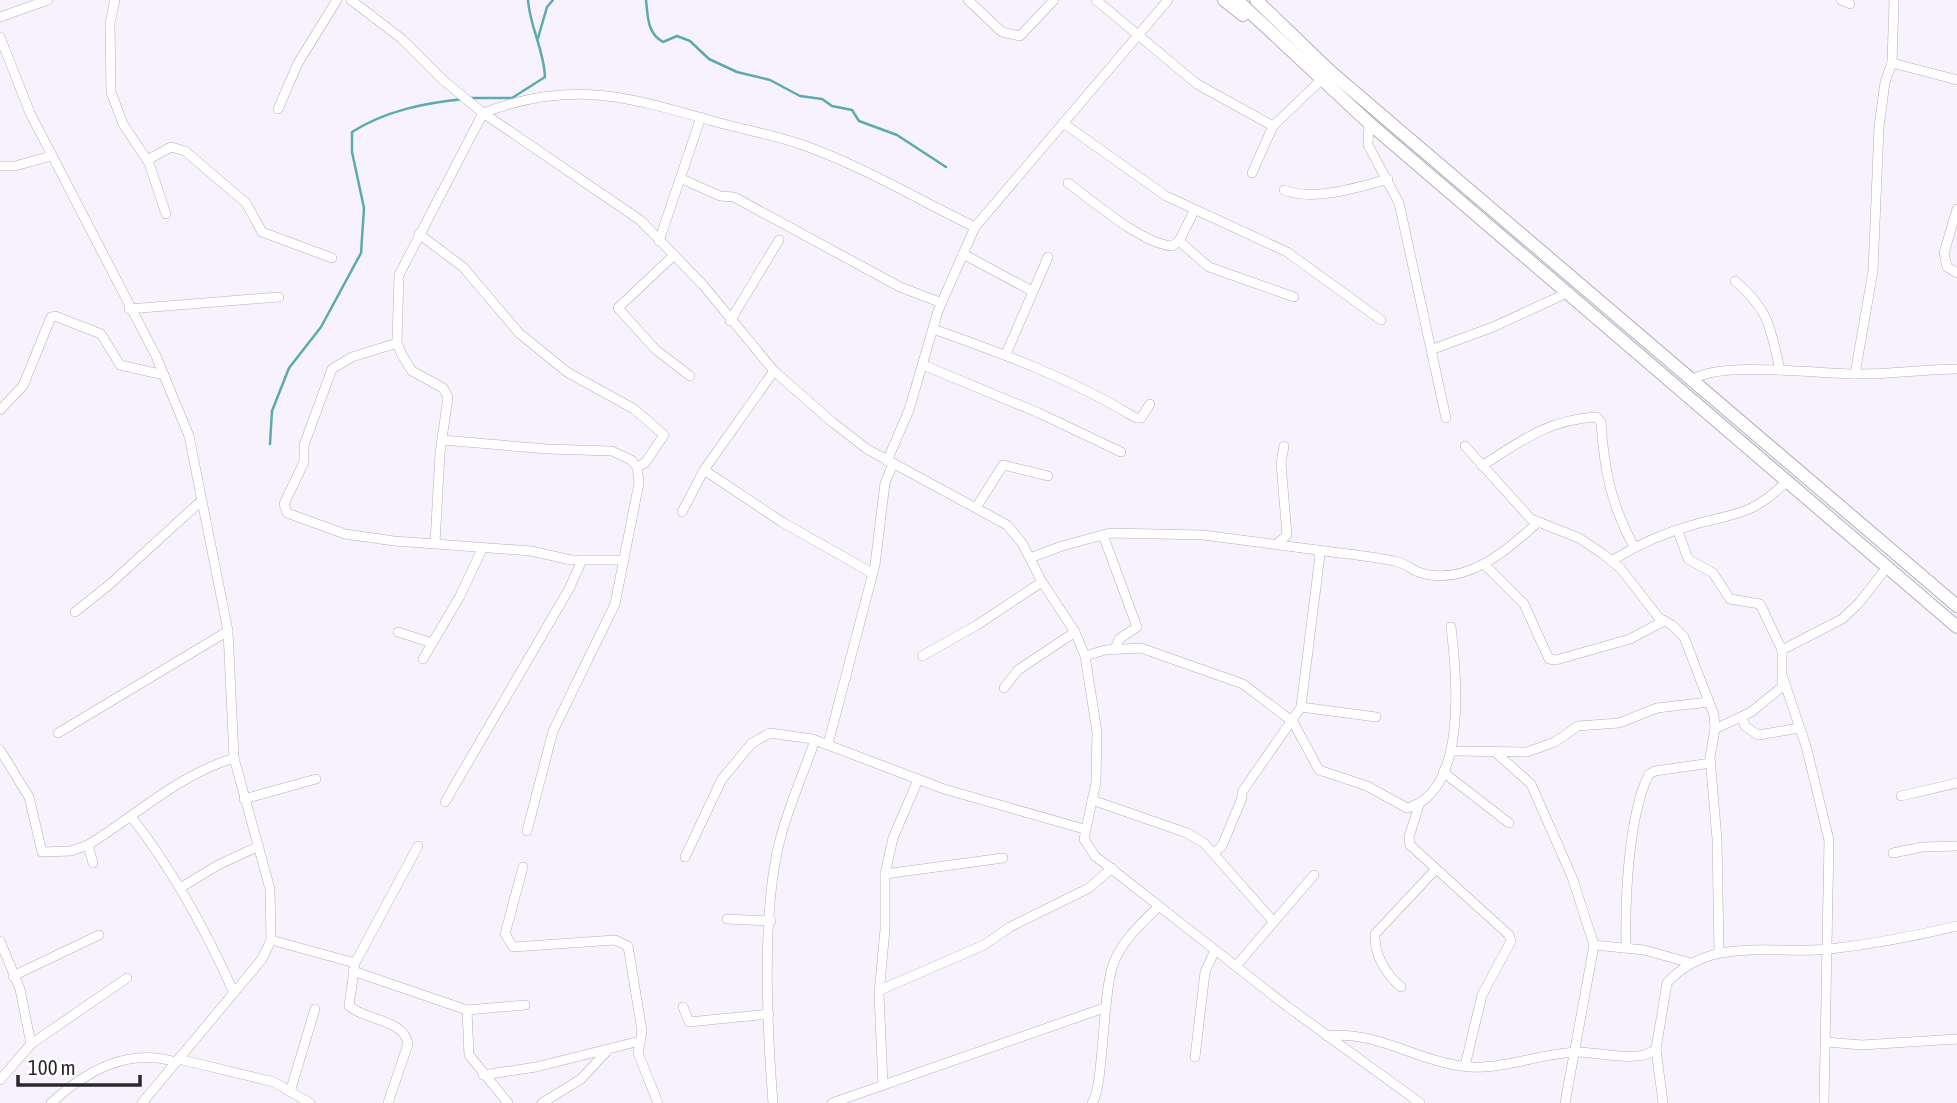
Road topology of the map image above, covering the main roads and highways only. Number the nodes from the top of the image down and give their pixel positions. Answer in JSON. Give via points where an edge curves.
{"nodes":[{"id":1,"x":1224,"y":0,"type":"edge"},
{"id":2,"x":1237,"y":0,"type":"edge"},
{"id":3,"x":1256,"y":0,"type":"edge"},
{"id":4,"x":1264,"y":0,"type":"edge"},
{"id":5,"x":1283,"y":28,"type":"junction"},
{"id":6,"x":1284,"y":47,"type":"junction"},
{"id":7,"x":1957,"y":606,"type":"edge"},
{"id":8,"x":1957,"y":627,"type":"edge"}],
"edges":[{"from":1,"to":6,"type":"highway"},
{"from":2,"to":6,"type":"highway"},
{"from":3,"to":5,"type":"highway"},
{"from":4,"to":5,"type":"highway"},
{"from":5,"to":7,"type":"highway"},
{"from":6,"to":8,"type":"highway"}]}
